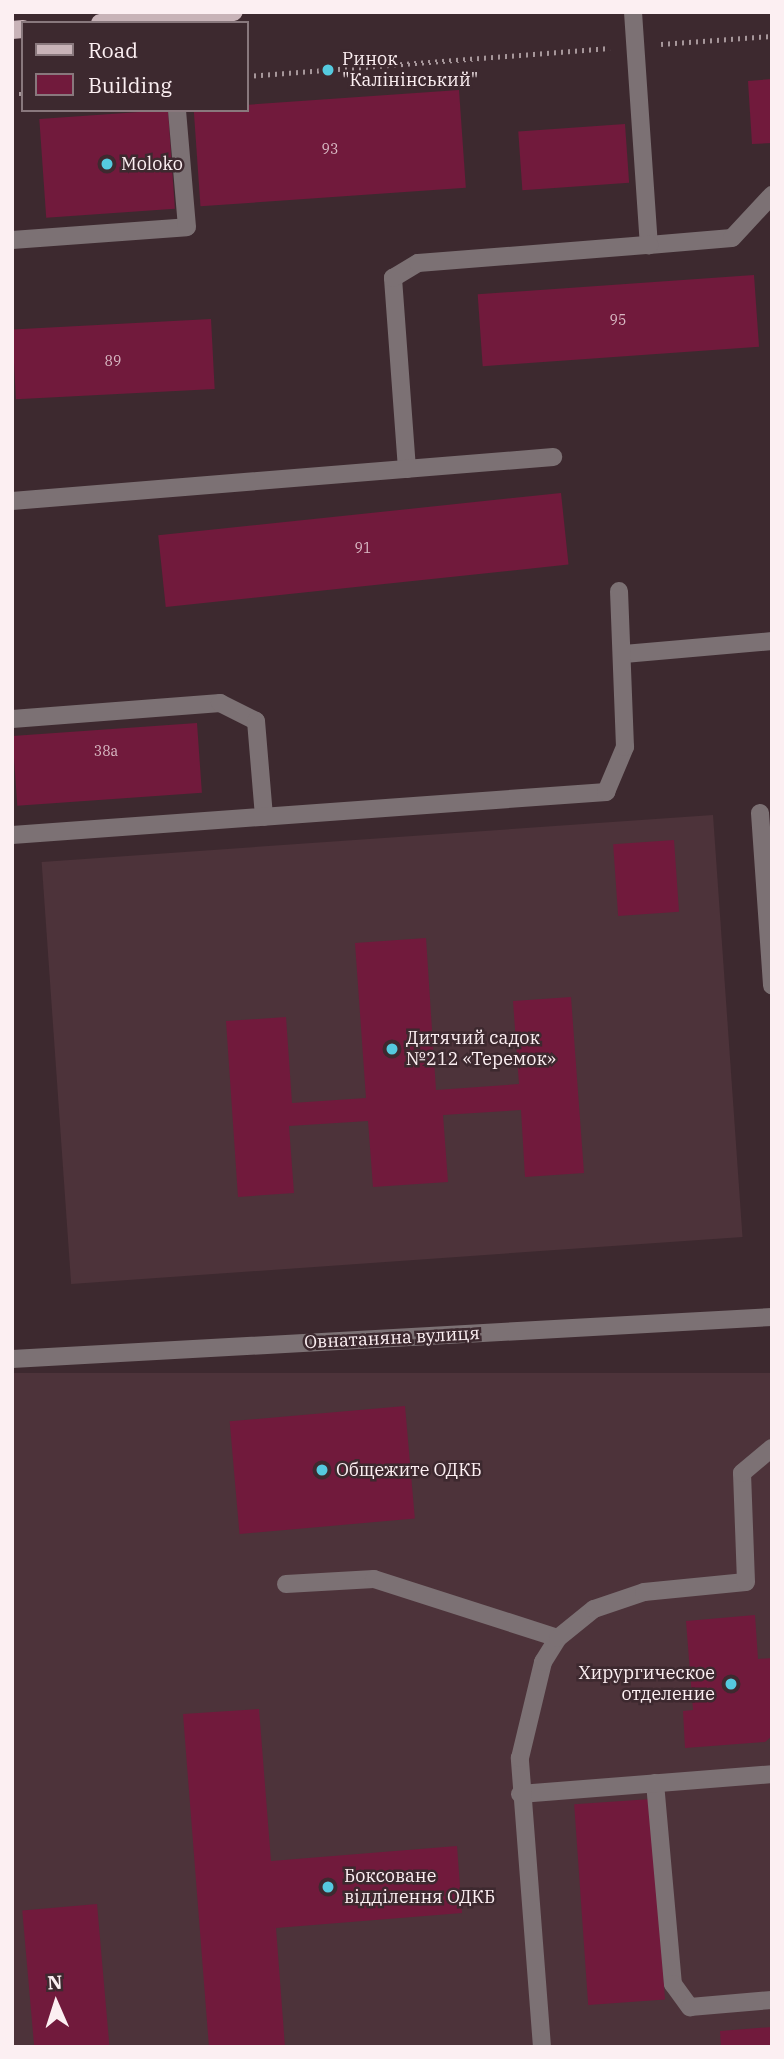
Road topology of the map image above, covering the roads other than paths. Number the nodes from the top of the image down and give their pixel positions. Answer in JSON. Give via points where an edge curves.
{"nodes":[{"id":1,"x":234,"y":12,"type":"edge"},
{"id":2,"x":633,"y":12,"type":"edge"},
{"id":3,"x":170,"y":20,"type":"edge"},
{"id":4,"x":147,"y":21,"type":"edge"},
{"id":5,"x":177,"y":112,"type":"edge"},
{"id":6,"x":772,"y":195,"type":"edge"},
{"id":7,"x":12,"y":240,"type":"edge"},
{"id":8,"x":649,"y":245,"type":"junction"},
{"id":9,"x":553,"y":457,"type":"dead end"},
{"id":10,"x":407,"y":469,"type":"junction"},
{"id":11,"x":12,"y":501,"type":"edge"},
{"id":12,"x":619,"y":591,"type":"dead end"},
{"id":13,"x":772,"y":641,"type":"edge"},
{"id":14,"x":624,"y":654,"type":"junction"},
{"id":15,"x":12,"y":719,"type":"edge"},
{"id":16,"x":760,"y":813,"type":"dead end"},
{"id":17,"x":264,"y":817,"type":"junction"},
{"id":18,"x":12,"y":835,"type":"edge"},
{"id":19,"x":772,"y":986,"type":"edge"},
{"id":20,"x":772,"y":1317,"type":"edge"},
{"id":21,"x":12,"y":1359,"type":"edge"},
{"id":22,"x":772,"y":1448,"type":"edge"},
{"id":23,"x":286,"y":1584,"type":"dead end"},
{"id":24,"x":558,"y":1638,"type":"junction"},
{"id":25,"x":772,"y":1774,"type":"edge"},
{"id":26,"x":655,"y":1783,"type":"junction"},
{"id":27,"x":520,"y":1794,"type":"junction"},
{"id":28,"x":772,"y":2000,"type":"edge"},
{"id":29,"x":542,"y":2047,"type":"edge"}],
"edges":[{"from":1,"to":3,"type":"main road"},
{"from":2,"to":8,"type":"street"},
{"from":3,"to":4,"type":"main road"},
{"from":5,"to":7,"type":"street","via":[[187,227]]},
{"from":6,"to":8,"type":"street","via":[[732,238]]},
{"from":8,"to":10,"type":"street","via":[[418,263],[393,278]]},
{"from":9,"to":10,"type":"street"},
{"from":10,"to":11,"type":"street"},
{"from":12,"to":14,"type":"street"},
{"from":13,"to":14,"type":"street"},
{"from":14,"to":17,"type":"street","via":[[625,747],[606,792]]},
{"from":15,"to":17,"type":"street","via":[[220,703],[256,721]]},
{"from":16,"to":19,"type":"street"},
{"from":17,"to":18,"type":"street"},
{"from":20,"to":21,"type":"street","name":"Овнатаняна вулиця"},
{"from":22,"to":24,"type":"street","via":[[742,1473],[747,1582],[644,1592],[594,1609]]},
{"from":23,"to":24,"type":"street","via":[[374,1579]]},
{"from":24,"to":27,"type":"street","via":[[528,1709]]},
{"from":25,"to":26,"type":"street"},
{"from":26,"to":27,"type":"street"},
{"from":26,"to":28,"type":"street","via":[[673,1984],[690,2007]]},
{"from":27,"to":29,"type":"street"}]}
